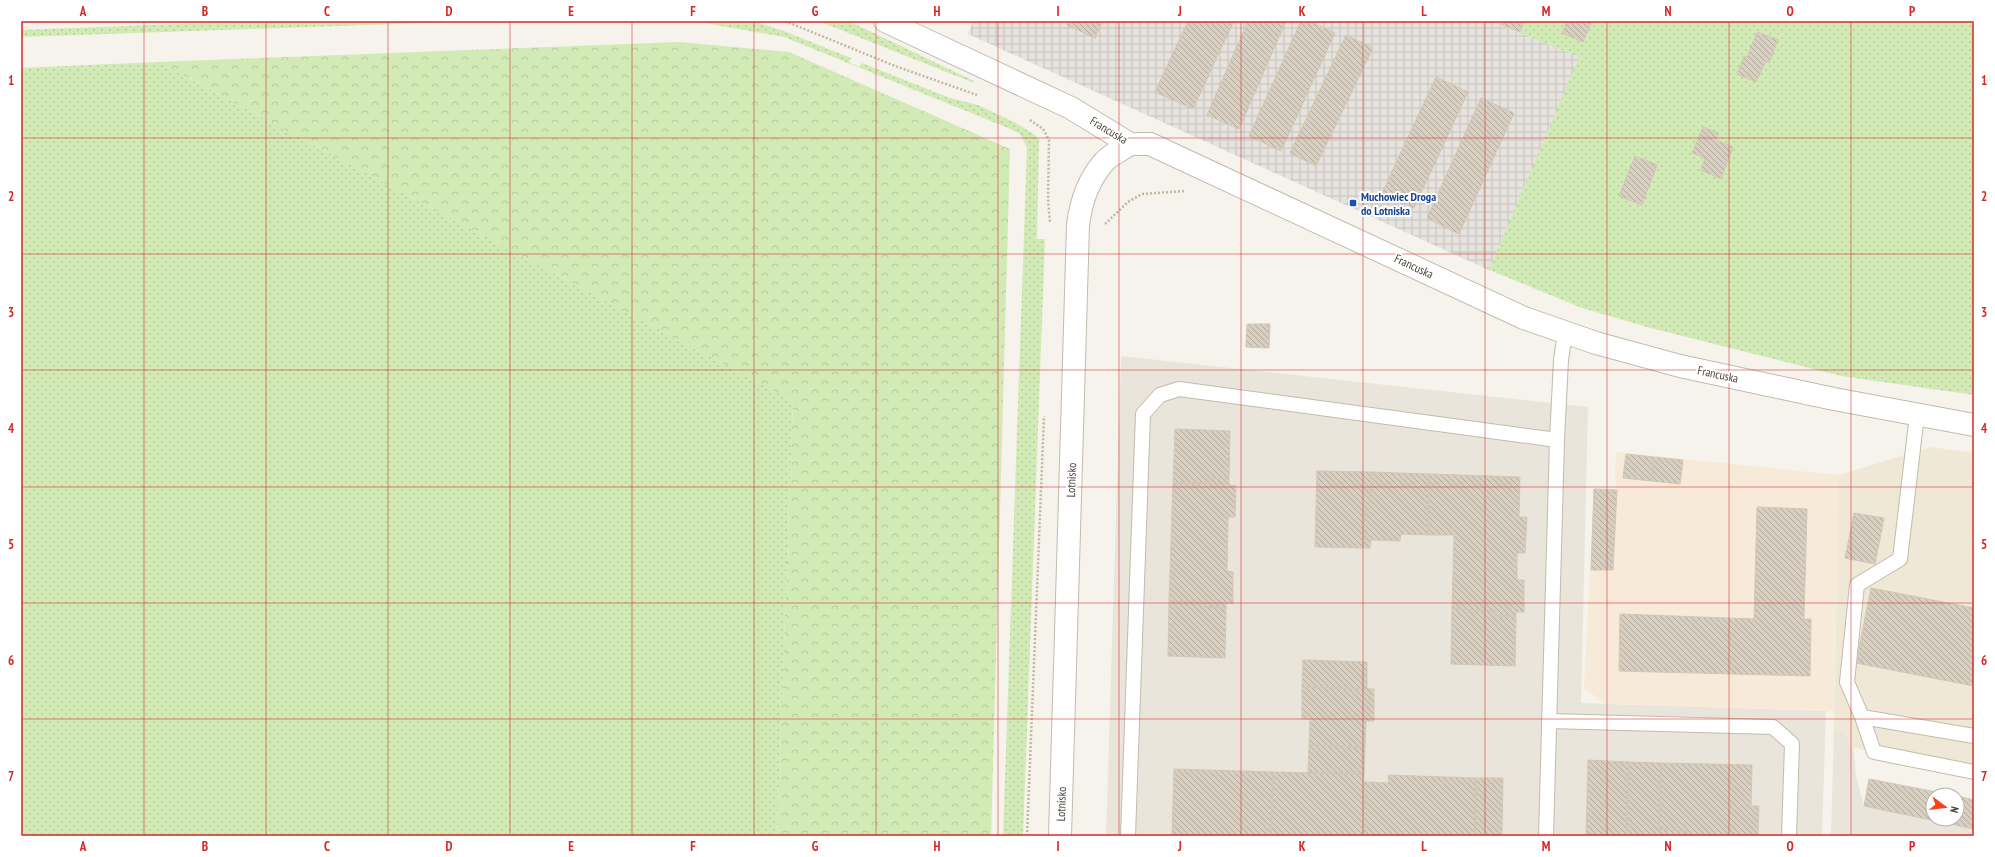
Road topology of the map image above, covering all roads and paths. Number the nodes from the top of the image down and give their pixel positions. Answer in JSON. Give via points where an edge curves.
{"nodes":[{"id":1,"x":786,"y":21,"type":"edge"},
{"id":2,"x":886,"y":21,"type":"edge"},
{"id":3,"x":979,"y":96,"type":"dead end"},
{"id":4,"x":1026,"y":118,"type":"dead end"},
{"id":5,"x":1130,"y":144,"type":"junction"},
{"id":6,"x":1050,"y":228,"type":"dead end"},
{"id":7,"x":1565,"y":332,"type":"junction"},
{"id":8,"x":1044,"y":414,"type":"dead end"},
{"id":9,"x":1917,"y":414,"type":"junction"},
{"id":10,"x":1974,"y":425,"type":"edge"},
{"id":11,"x":1557,"y":440,"type":"junction"},
{"id":12,"x":1862,"y":717,"type":"junction"},
{"id":13,"x":1549,"y":721,"type":"junction"},
{"id":14,"x":1974,"y":736,"type":"edge"},
{"id":15,"x":1974,"y":772,"type":"edge"},
{"id":16,"x":1028,"y":836,"type":"edge"},
{"id":17,"x":1060,"y":836,"type":"edge"},
{"id":18,"x":1128,"y":836,"type":"edge"},
{"id":19,"x":1546,"y":836,"type":"edge"},
{"id":20,"x":1789,"y":836,"type":"edge"}],
"edges":[{"from":1,"to":3,"type":"path","via":[[895,66]]},
{"from":2,"to":5,"type":"street","name":"Francuska","via":[[1071,108]]},
{"from":4,"to":6,"type":"path","via":[[1043,129],[1048,140]]},
{"from":5,"to":7,"type":"street","name":"Francuska","via":[[1150,144],[1524,318]]},
{"from":5,"to":17,"type":"street","name":"Lotnisko","via":[[1104,162],[1090,182],[1080,206],[1078,225]]},
{"from":7,"to":9,"type":"street","name":"Francuska","via":[[1680,366]]},
{"from":7,"to":11,"type":"lane"},
{"from":8,"to":16,"type":"path"},
{"from":9,"to":10,"type":"street","name":"Francuska"},
{"from":9,"to":12,"type":"lane","via":[[1900,559],[1857,585],[1847,682]]},
{"from":11,"to":13,"type":"lane"},
{"from":11,"to":18,"type":"lane","via":[[1180,389],[1160,395],[1143,414]]},
{"from":12,"to":14,"type":"lane"},
{"from":12,"to":15,"type":"lane","via":[[1874,752]]},
{"from":13,"to":19,"type":"lane"},
{"from":13,"to":20,"type":"lane","via":[[1773,727],[1792,744]]}]}
